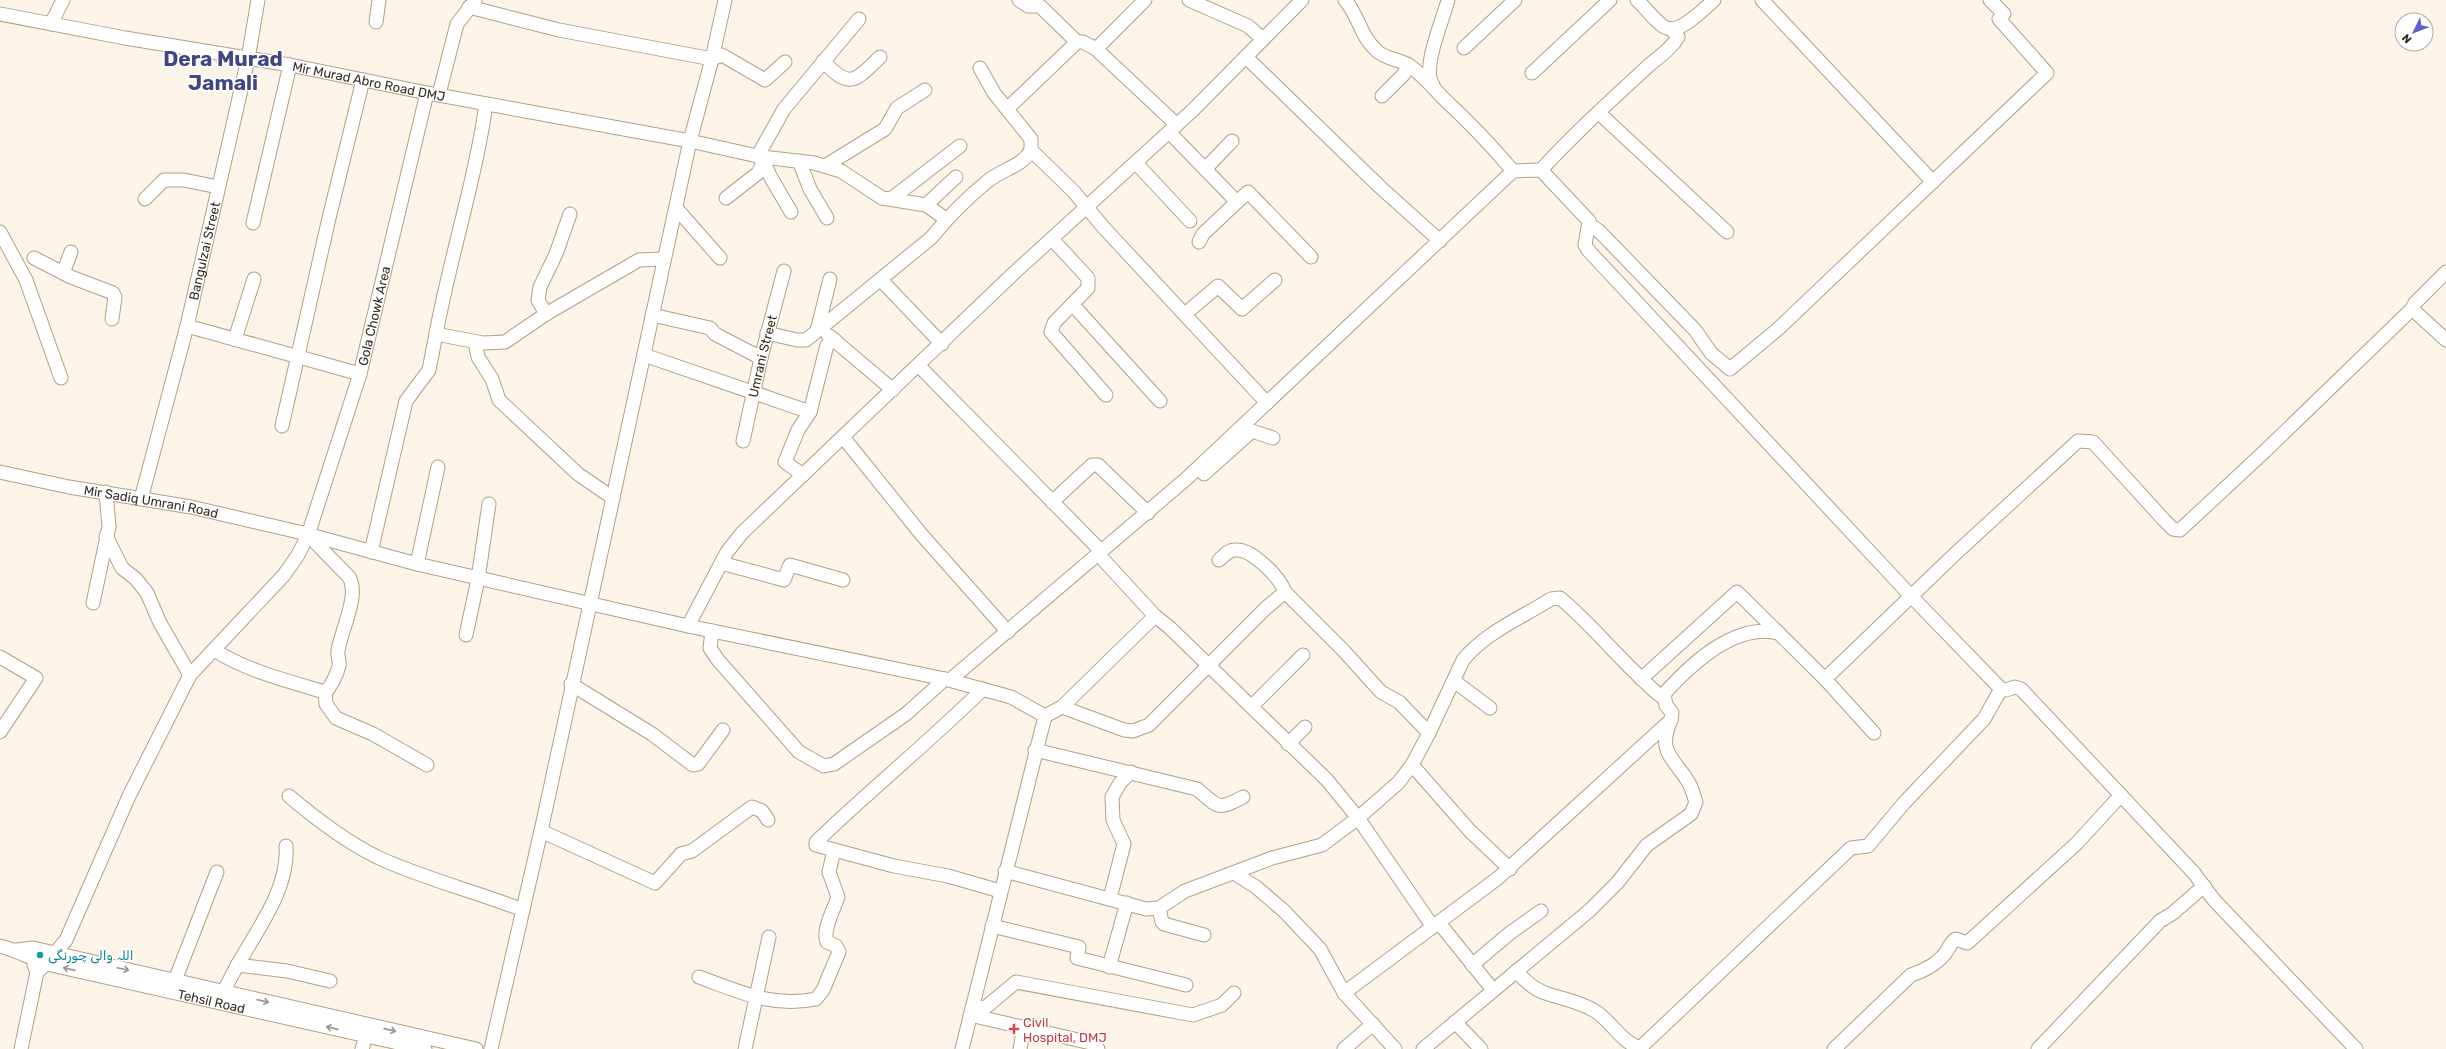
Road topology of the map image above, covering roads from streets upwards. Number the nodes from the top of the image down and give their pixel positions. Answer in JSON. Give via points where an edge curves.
{"nodes":[{"id":1,"x":64,"y":0,"type":"edge"},
{"id":2,"x":259,"y":0,"type":"edge"},
{"id":3,"x":380,"y":0,"type":"edge"},
{"id":4,"x":725,"y":0,"type":"edge"},
{"id":5,"x":1019,"y":0,"type":"edge"},
{"id":6,"x":1145,"y":0,"type":"edge"},
{"id":7,"x":1302,"y":0,"type":"edge"},
{"id":8,"x":1344,"y":0,"type":"edge"},
{"id":9,"x":1448,"y":0,"type":"edge"},
{"id":10,"x":1515,"y":0,"type":"edge"},
{"id":11,"x":1610,"y":0,"type":"edge"},
{"id":12,"x":1637,"y":0,"type":"edge"},
{"id":13,"x":1714,"y":0,"type":"edge"},
{"id":14,"x":1762,"y":0,"type":"edge"},
{"id":15,"x":1990,"y":0,"type":"edge"},
{"id":16,"x":1195,"y":1,"type":"edge"},
{"id":17,"x":473,"y":4,"type":"edge"},
{"id":18,"x":0,"y":14,"type":"edge"},
{"id":19,"x":859,"y":19,"type":"dead end"},
{"id":20,"x":376,"y":22,"type":"dead end"},
{"id":21,"x":51,"y":24,"type":"junction"},
{"id":22,"x":1671,"y":29,"type":"junction"},
{"id":23,"x":1263,"y":39,"type":"junction"},
{"id":24,"x":1077,"y":42,"type":"junction"},
{"id":25,"x":1464,"y":48,"type":"dead end"},
{"id":26,"x":1096,"y":49,"type":"junction"},
{"id":27,"x":880,"y":57,"type":"dead end"},
{"id":28,"x":1246,"y":57,"type":"junction"},
{"id":29,"x":248,"y":59,"type":"junction"},
{"id":30,"x":712,"y":59,"type":"junction"},
{"id":31,"x":823,"y":61,"type":"junction"},
{"id":32,"x":785,"y":62,"type":"dead end"},
{"id":33,"x":290,"y":65,"type":"junction"},
{"id":34,"x":1408,"y":65,"type":"junction"},
{"id":35,"x":980,"y":68,"type":"dead end"},
{"id":36,"x":1532,"y":73,"type":"dead end"},
{"id":37,"x":363,"y":80,"type":"junction"},
{"id":38,"x":925,"y":90,"type":"dead end"},
{"id":39,"x":433,"y":94,"type":"junction"},
{"id":40,"x":1382,"y":96,"type":"dead end"},
{"id":41,"x":486,"y":104,"type":"junction"},
{"id":42,"x":1007,"y":109,"type":"junction"},
{"id":43,"x":1599,"y":113,"type":"junction"},
{"id":44,"x":1173,"y":128,"type":"junction"},
{"id":45,"x":690,"y":141,"type":"junction"},
{"id":46,"x":1232,"y":141,"type":"dead end"},
{"id":47,"x":960,"y":146,"type":"dead end"},
{"id":48,"x":1031,"y":150,"type":"junction"},
{"id":49,"x":762,"y":157,"type":"junction"},
{"id":50,"x":799,"y":161,"type":"junction"},
{"id":51,"x":1136,"y":163,"type":"junction"},
{"id":52,"x":825,"y":166,"type":"junction"},
{"id":53,"x":1205,"y":169,"type":"junction"},
{"id":54,"x":1541,"y":170,"type":"junction"},
{"id":55,"x":1513,"y":171,"type":"junction"},
{"id":56,"x":956,"y":177,"type":"dead end"},
{"id":57,"x":1933,"y":182,"type":"junction"},
{"id":58,"x":218,"y":188,"type":"junction"},
{"id":59,"x":726,"y":198,"type":"dead end"},
{"id":60,"x":145,"y":199,"type":"dead end"},
{"id":61,"x":892,"y":199,"type":"junction"},
{"id":62,"x":1237,"y":202,"type":"junction"},
{"id":63,"x":926,"y":205,"type":"junction"},
{"id":64,"x":676,"y":208,"type":"junction"},
{"id":65,"x":1086,"y":208,"type":"junction"},
{"id":66,"x":791,"y":212,"type":"dead end"},
{"id":67,"x":570,"y":214,"type":"dead end"},
{"id":68,"x":828,"y":218,"type":"dead end"},
{"id":69,"x":946,"y":219,"type":"junction"},
{"id":70,"x":1190,"y":221,"type":"dead end"},
{"id":71,"x":253,"y":223,"type":"dead end"},
{"id":72,"x":0,"y":232,"type":"edge"},
{"id":73,"x":1588,"y":232,"type":"junction"},
{"id":74,"x":1727,"y":232,"type":"dead end"},
{"id":75,"x":1052,"y":239,"type":"junction"},
{"id":76,"x":1440,"y":240,"type":"junction"},
{"id":77,"x":1199,"y":242,"type":"dead end"},
{"id":78,"x":71,"y":252,"type":"dead end"},
{"id":79,"x":1311,"y":257,"type":"dead end"},
{"id":80,"x":34,"y":258,"type":"dead end"},
{"id":81,"x":720,"y":258,"type":"dead end"},
{"id":82,"x":664,"y":260,"type":"junction"},
{"id":83,"x":784,"y":272,"type":"dead end"},
{"id":84,"x":2446,"y":272,"type":"edge"},
{"id":85,"x":63,"y":273,"type":"junction"},
{"id":86,"x":254,"y":279,"type":"dead end"},
{"id":87,"x":830,"y":279,"type":"dead end"},
{"id":88,"x":881,"y":280,"type":"junction"},
{"id":89,"x":1275,"y":280,"type":"dead end"},
{"id":90,"x":1072,"y":304,"type":"junction"},
{"id":91,"x":2412,"y":309,"type":"junction"},
{"id":92,"x":546,"y":314,"type":"junction"},
{"id":93,"x":1185,"y":314,"type":"junction"},
{"id":94,"x":652,"y":315,"type":"junction"},
{"id":95,"x":112,"y":319,"type":"dead end"},
{"id":96,"x":187,"y":326,"type":"junction"},
{"id":97,"x":819,"y":330,"type":"junction"},
{"id":98,"x":767,"y":333,"type":"junction"},
{"id":99,"x":436,"y":334,"type":"junction"},
{"id":100,"x":235,"y":339,"type":"junction"},
{"id":101,"x":834,"y":340,"type":"junction"},
{"id":102,"x":2446,"y":340,"type":"edge"},
{"id":103,"x":475,"y":342,"type":"junction"},
{"id":104,"x":942,"y":344,"type":"junction"},
{"id":105,"x":644,"y":355,"type":"junction"},
{"id":106,"x":299,"y":356,"type":"junction"},
{"id":107,"x":761,"y":358,"type":"junction"},
{"id":108,"x":919,"y":366,"type":"junction"},
{"id":109,"x":360,"y":374,"type":"junction"},
{"id":110,"x":61,"y":378,"type":"dead end"},
{"id":111,"x":893,"y":390,"type":"junction"},
{"id":112,"x":753,"y":394,"type":"junction"},
{"id":113,"x":1106,"y":395,"type":"dead end"},
{"id":114,"x":1160,"y":401,"type":"dead end"},
{"id":115,"x":1267,"y":403,"type":"junction"},
{"id":116,"x":810,"y":412,"type":"junction"},
{"id":117,"x":282,"y":426,"type":"dead end"},
{"id":118,"x":843,"y":437,"type":"junction"},
{"id":119,"x":1273,"y":438,"type":"dead end"},
{"id":120,"x":743,"y":441,"type":"dead end"},
{"id":121,"x":438,"y":467,"type":"dead end"},
{"id":122,"x":1194,"y":471,"type":"junction"},
{"id":123,"x":0,"y":472,"type":"edge"},
{"id":124,"x":803,"y":475,"type":"junction"},
{"id":125,"x":106,"y":492,"type":"junction"},
{"id":126,"x":613,"y":498,"type":"junction"},
{"id":127,"x":141,"y":499,"type":"junction"},
{"id":128,"x":1052,"y":502,"type":"junction"},
{"id":129,"x":489,"y":504,"type":"dead end"},
{"id":130,"x":1148,"y":513,"type":"junction"},
{"id":131,"x":305,"y":534,"type":"junction"},
{"id":132,"x":106,"y":536,"type":"junction"},
{"id":133,"x":371,"y":552,"type":"junction"},
{"id":134,"x":1099,"y":552,"type":"junction"},
{"id":135,"x":1219,"y":560,"type":"dead end"},
{"id":136,"x":721,"y":563,"type":"junction"},
{"id":137,"x":417,"y":564,"type":"junction"},
{"id":138,"x":478,"y":579,"type":"junction"},
{"id":139,"x":843,"y":580,"type":"dead end"},
{"id":140,"x":1285,"y":592,"type":"junction"},
{"id":141,"x":1910,"y":595,"type":"junction"},
{"id":142,"x":589,"y":602,"type":"junction"},
{"id":143,"x":93,"y":603,"type":"dead end"},
{"id":144,"x":1155,"y":616,"type":"junction"},
{"id":145,"x":688,"y":626,"type":"junction"},
{"id":146,"x":712,"y":632,"type":"junction"},
{"id":147,"x":1008,"y":632,"type":"junction"},
{"id":148,"x":1779,"y":633,"type":"junction"},
{"id":149,"x":466,"y":635,"type":"dead end"},
{"id":150,"x":214,"y":650,"type":"junction"},
{"id":151,"x":1303,"y":654,"type":"dead end"},
{"id":152,"x":0,"y":657,"type":"edge"},
{"id":153,"x":1208,"y":666,"type":"junction"},
{"id":154,"x":190,"y":675,"type":"junction"},
{"id":155,"x":948,"y":679,"type":"junction"},
{"id":156,"x":1641,"y":679,"type":"junction"},
{"id":157,"x":1825,"y":679,"type":"junction"},
{"id":158,"x":1454,"y":681,"type":"junction"},
{"id":159,"x":571,"y":684,"type":"junction"},
{"id":160,"x":2007,"y":689,"type":"junction"},
{"id":161,"x":983,"y":690,"type":"junction"},
{"id":162,"x":325,"y":692,"type":"junction"},
{"id":163,"x":1664,"y":698,"type":"junction"},
{"id":164,"x":1252,"y":706,"type":"junction"},
{"id":165,"x":1062,"y":707,"type":"junction"},
{"id":166,"x":1490,"y":708,"type":"dead end"},
{"id":167,"x":1045,"y":716,"type":"junction"},
{"id":168,"x":1671,"y":720,"type":"junction"},
{"id":169,"x":1305,"y":728,"type":"dead end"},
{"id":170,"x":723,"y":730,"type":"dead end"},
{"id":171,"x":0,"y":732,"type":"edge"},
{"id":172,"x":1429,"y":733,"type":"junction"},
{"id":173,"x":1874,"y":733,"type":"dead end"},
{"id":174,"x":1288,"y":744,"type":"junction"},
{"id":175,"x":1035,"y":750,"type":"junction"},
{"id":176,"x":1412,"y":765,"type":"junction"},
{"id":177,"x":427,"y":766,"type":"dead end"},
{"id":178,"x":1131,"y":772,"type":"junction"},
{"id":179,"x":2121,"y":795,"type":"junction"},
{"id":180,"x":289,"y":796,"type":"dead end"},
{"id":181,"x":1243,"y":797,"type":"dead end"},
{"id":182,"x":1358,"y":818,"type":"junction"},
{"id":183,"x":768,"y":820,"type":"dead end"},
{"id":184,"x":541,"y":831,"type":"junction"},
{"id":185,"x":286,"y":846,"type":"dead end"},
{"id":186,"x":834,"y":850,"type":"junction"},
{"id":187,"x":1510,"y":869,"type":"junction"},
{"id":188,"x":1005,"y":871,"type":"junction"},
{"id":189,"x":217,"y":872,"type":"dead end"},
{"id":190,"x":1234,"y":873,"type":"junction"},
{"id":191,"x":2204,"y":886,"type":"junction"},
{"id":192,"x":1000,"y":891,"type":"junction"},
{"id":193,"x":1110,"y":898,"type":"junction"},
{"id":194,"x":1127,"y":902,"type":"junction"},
{"id":195,"x":1159,"y":908,"type":"junction"},
{"id":196,"x":523,"y":910,"type":"junction"},
{"id":197,"x":1541,"y":911,"type":"dead end"},
{"id":198,"x":1436,"y":925,"type":"junction"},
{"id":199,"x":992,"y":926,"type":"junction"},
{"id":200,"x":1204,"y":935,"type":"dead end"},
{"id":201,"x":769,"y":937,"type":"dead end"},
{"id":202,"x":0,"y":946,"type":"edge"},
{"id":203,"x":32,"y":954,"type":"junction"},
{"id":204,"x":46,"y":963,"type":"junction"},
{"id":205,"x":237,"y":965,"type":"junction"},
{"id":206,"x":1472,"y":965,"type":"junction"},
{"id":207,"x":1109,"y":967,"type":"junction"},
{"id":208,"x":1516,"y":971,"type":"junction"},
{"id":209,"x":699,"y":977,"type":"dead end"},
{"id":210,"x":330,"y":981,"type":"dead end"},
{"id":211,"x":1186,"y":985,"type":"dead end"},
{"id":212,"x":172,"y":986,"type":"junction"},
{"id":213,"x":1493,"y":990,"type":"junction"},
{"id":214,"x":1234,"y":993,"type":"dead end"},
{"id":215,"x":1344,"y":993,"type":"junction"},
{"id":216,"x":222,"y":997,"type":"junction"},
{"id":217,"x":757,"y":997,"type":"junction"},
{"id":218,"x":971,"y":1012,"type":"junction"},
{"id":219,"x":1456,"y":1022,"type":"junction"},
{"id":220,"x":1373,"y":1024,"type":"junction"},
{"id":221,"x":1024,"y":1028,"type":"junction"},
{"id":222,"x":366,"y":1036,"type":"junction"},
{"id":223,"x":21,"y":1049,"type":"edge"},
{"id":224,"x":362,"y":1049,"type":"edge"},
{"id":225,"x":425,"y":1049,"type":"edge"},
{"id":226,"x":476,"y":1049,"type":"edge"},
{"id":227,"x":491,"y":1049,"type":"edge"},
{"id":228,"x":745,"y":1049,"type":"edge"},
{"id":229,"x":962,"y":1049,"type":"edge"},
{"id":230,"x":1020,"y":1049,"type":"edge"},
{"id":231,"x":1098,"y":1049,"type":"edge"},
{"id":232,"x":1344,"y":1049,"type":"edge"},
{"id":233,"x":1396,"y":1049,"type":"edge"},
{"id":234,"x":1423,"y":1049,"type":"edge"},
{"id":235,"x":1481,"y":1049,"type":"edge"},
{"id":236,"x":1834,"y":1049,"type":"edge"},
{"id":237,"x":2038,"y":1049,"type":"edge"},
{"id":238,"x":2356,"y":1049,"type":"edge"}],
"edges":[{"from":1,"to":21,"type":"street"},
{"from":2,"to":29,"type":"street","name":"Bangulzai Street"},
{"from":3,"to":20,"type":"street"},
{"from":4,"to":30,"type":"street"},
{"from":5,"to":24,"type":"street","via":[[1028,6],[1040,6]]},
{"from":6,"to":26,"type":"street"},
{"from":7,"to":23,"type":"street"},
{"from":8,"to":34,"type":"street","via":[[1358,20],[1365,38],[1377,51],[1386,58]]},
{"from":9,"to":55,"type":"street","via":[[1429,67],[1429,79],[1465,115],[1495,140],[1511,158]]},
{"from":10,"to":25,"type":"street"},
{"from":11,"to":36,"type":"street"},
{"from":12,"to":22,"type":"street","via":[[1666,28]]},
{"from":13,"to":22,"type":"street","via":[[1695,18]]},
{"from":14,"to":57,"type":"street"},
{"from":15,"to":57,"type":"street","via":[[2004,14],[1999,19],[2047,73]]},
{"from":16,"to":23,"type":"street","via":[[1248,26]]},
{"from":17,"to":30,"type":"street","via":[[559,30]]},
{"from":17,"to":39,"type":"street","name":"Gola Chowk Area","via":[[458,24]]},
{"from":18,"to":21,"type":"street","name":"Mir Murad Abro Road DMJ"},
{"from":19,"to":31,"type":"street"},
{"from":21,"to":29,"type":"street","name":"Mir Murad Abro Road DMJ"},
{"from":22,"to":43,"type":"street","via":[[1678,37],[1674,44]]},
{"from":23,"to":28,"type":"street"},
{"from":24,"to":26,"type":"street","via":[[1083,42]]},
{"from":24,"to":42,"type":"street"},
{"from":26,"to":44,"type":"street"},
{"from":27,"to":31,"type":"street","via":[[865,71],[849,80],[841,79]]},
{"from":28,"to":44,"type":"street"},
{"from":28,"to":76,"type":"street","via":[[1320,131]]},
{"from":29,"to":33,"type":"street","name":"Mir Murad Abro Road DMJ"},
{"from":29,"to":58,"type":"street","name":"Bangulzai Street"},
{"from":30,"to":32,"type":"street","via":[[722,55],[765,80]]},
{"from":30,"to":45,"type":"street"},
{"from":31,"to":49,"type":"street","via":[[784,109],[761,150]]},
{"from":33,"to":37,"type":"street","name":"Mir Murad Abro Road DMJ"},
{"from":33,"to":71,"type":"street"},
{"from":34,"to":40,"type":"street","via":[[1404,74]]},
{"from":34,"to":55,"type":"street","via":[[1467,120]]},
{"from":35,"to":42,"type":"street","via":[[994,94]]},
{"from":37,"to":39,"type":"street","name":"Mir Murad Abro Road DMJ"},
{"from":37,"to":106,"type":"street","via":[[328,218]]},
{"from":38,"to":52,"type":"street","via":[[897,108],[885,129]]},
{"from":39,"to":41,"type":"street","name":"Mir Murad Abro Road DMJ"},
{"from":39,"to":109,"type":"street","name":"Gola Chowk Area"},
{"from":41,"to":45,"type":"street","name":"Mir Murad Abro Road DMJ"},
{"from":41,"to":99,"type":"street","via":[[480,143],[446,278]]},
{"from":42,"to":48,"type":"street","via":[[1031,139]]},
{"from":43,"to":54,"type":"street"},
{"from":43,"to":74,"type":"street"},
{"from":44,"to":51,"type":"street"},
{"from":44,"to":53,"type":"street"},
{"from":45,"to":49,"type":"street","name":"Mir Murad Abro Road DMJ"},
{"from":45,"to":64,"type":"street"},
{"from":46,"to":53,"type":"street"},
{"from":47,"to":61,"type":"street"},
{"from":48,"to":65,"type":"street","via":[[1074,192]]},
{"from":48,"to":69,"type":"street","via":[[1027,157],[990,179]]},
{"from":49,"to":50,"type":"street","name":"Mir Murad Abro Road DMJ"},
{"from":49,"to":59,"type":"street","via":[[758,173]]},
{"from":49,"to":66,"type":"street"},
{"from":50,"to":52,"type":"street","name":"Mir Murad Abro Road DMJ"},
{"from":50,"to":68,"type":"street","via":[[810,189]]},
{"from":51,"to":65,"type":"street"},
{"from":51,"to":70,"type":"street"},
{"from":52,"to":61,"type":"street","name":"Mir Murad Abro Road DMJ","via":[[855,178],[882,198]]},
{"from":53,"to":62,"type":"street"},
{"from":54,"to":55,"type":"street"},
{"from":54,"to":73,"type":"street","via":[[1583,215]]},
{"from":55,"to":76,"type":"street"},
{"from":56,"to":63,"type":"street"},
{"from":57,"to":73,"type":"street","via":[[1778,329],[1730,369],[1711,353],[1695,330],[1599,231]]},
{"from":58,"to":60,"type":"street","via":[[184,180],[164,180]]},
{"from":58,"to":96,"type":"street","name":"Bangulzai Street"},
{"from":61,"to":63,"type":"street","name":"Mir Murad Abro Road DMJ"},
{"from":62,"to":77,"type":"street","via":[[1203,234]]},
{"from":62,"to":79,"type":"street","via":[[1248,192]]},
{"from":63,"to":69,"type":"street"},
{"from":64,"to":81,"type":"street"},
{"from":64,"to":82,"type":"street"},
{"from":65,"to":75,"type":"street"},
{"from":65,"to":93,"type":"street"},
{"from":67,"to":92,"type":"street","via":[[556,254],[540,287],[538,300]]},
{"from":69,"to":88,"type":"street","via":[[931,238]]},
{"from":72,"to":110,"type":"street","via":[[26,280]]},
{"from":73,"to":141,"type":"street","via":[[1588,250]]},
{"from":75,"to":90,"type":"street","via":[[1088,278],[1088,288]]},
{"from":75,"to":104,"type":"street"},
{"from":76,"to":115,"type":"street"},
{"from":78,"to":85,"type":"street"},
{"from":80,"to":85,"type":"street"},
{"from":82,"to":92,"type":"street","via":[[639,260]]},
{"from":82,"to":94,"type":"street"},
{"from":83,"to":98,"type":"street","name":"Umrani Street"},
{"from":84,"to":91,"type":"street"},
{"from":85,"to":95,"type":"street","via":[[115,294]]},
{"from":86,"to":100,"type":"street"},
{"from":87,"to":97,"type":"street"},
{"from":88,"to":97,"type":"street"},
{"from":88,"to":104,"type":"street"},
{"from":89,"to":93,"type":"street","via":[[1242,309],[1218,286]]},
{"from":90,"to":113,"type":"street","via":[[1054,323],[1051,332]]},
{"from":90,"to":114,"type":"street"},
{"from":91,"to":102,"type":"street"},
{"from":91,"to":141,"type":"street","via":[[2180,530],[2173,528],[2164,520],[2093,442],[2078,441]]},
{"from":92,"to":103,"type":"street","via":[[505,342]]},
{"from":93,"to":115,"type":"street"},
{"from":94,"to":105,"type":"street"},
{"from":94,"to":107,"type":"street","via":[[710,328],[715,334]]},
{"from":96,"to":100,"type":"street"},
{"from":96,"to":127,"type":"street","name":"Bangulzai Street"},
{"from":97,"to":98,"type":"street","via":[[806,340]]},
{"from":97,"to":101,"type":"street"},
{"from":98,"to":107,"type":"street","name":"Umrani Street"},
{"from":99,"to":103,"type":"street"},
{"from":99,"to":133,"type":"street","via":[[429,370],[406,401]]},
{"from":100,"to":106,"type":"street"},
{"from":101,"to":111,"type":"street"},
{"from":101,"to":116,"type":"street","via":[[827,345]]},
{"from":103,"to":126,"type":"street","via":[[478,356],[492,379],[499,400],[578,474]]},
{"from":104,"to":108,"type":"street"},
{"from":105,"to":112,"type":"street"},
{"from":105,"to":126,"type":"street"},
{"from":106,"to":109,"type":"street"},
{"from":106,"to":117,"type":"street"},
{"from":107,"to":112,"type":"street","name":"Umrani Street"},
{"from":108,"to":111,"type":"street"},
{"from":108,"to":128,"type":"street"},
{"from":109,"to":131,"type":"street","name":"Gola Chowk Area"},
{"from":111,"to":118,"type":"street"},
{"from":112,"to":116,"type":"street"},
{"from":112,"to":120,"type":"street","name":"Umrani Street"},
{"from":115,"to":122,"type":"street"},
{"from":116,"to":124,"type":"street","via":[[798,430],[785,462]]},
{"from":118,"to":124,"type":"street"},
{"from":118,"to":147,"type":"street","via":[[921,534]]},
{"from":119,"to":122,"type":"street","via":[[1252,431],[1201,477]]},
{"from":121,"to":137,"type":"street"},
{"from":122,"to":130,"type":"street"},
{"from":123,"to":125,"type":"street","name":"Mir Sadiq Umrani Road"},
{"from":124,"to":136,"type":"street","via":[[742,533]]},
{"from":125,"to":127,"type":"street","name":"Mir Sadiq Umrani Road"},
{"from":125,"to":132,"type":"street","via":[[109,515]]},
{"from":126,"to":142,"type":"street"},
{"from":127,"to":131,"type":"street","name":"Mir Sadiq Umrani Road"},
{"from":128,"to":130,"type":"street","via":[[1092,466],[1098,466]]},
{"from":128,"to":134,"type":"street"},
{"from":129,"to":138,"type":"street"},
{"from":130,"to":134,"type":"street"},
{"from":131,"to":133,"type":"street","name":"Mir Sadiq Umrani Road"},
{"from":131,"to":150,"type":"street","name":"Gola Chowk Area","via":[[298,555],[284,575]]},
{"from":131,"to":162,"type":"street","via":[[353,584],[337,652],[340,665],[330,688]]},
{"from":132,"to":143,"type":"street"},
{"from":132,"to":154,"type":"street","via":[[122,568],[136,579],[147,593],[160,623]]},
{"from":133,"to":137,"type":"street","name":"Mir Sadiq Umrani Road"},
{"from":134,"to":144,"type":"street"},
{"from":134,"to":147,"type":"street"},
{"from":135,"to":140,"type":"street","via":[[1229,551],[1236,549],[1246,552],[1265,566],[1283,586]]},
{"from":136,"to":139,"type":"street","via":[[784,580],[790,565]]},
{"from":136,"to":145,"type":"street"},
{"from":137,"to":138,"type":"street","name":"Mir Sadiq Umrani Road"},
{"from":138,"to":142,"type":"street","name":"Mir Sadiq Umrani Road"},
{"from":138,"to":149,"type":"street"},
{"from":140,"to":153,"type":"street"},
{"from":140,"to":172,"type":"street","via":[[1381,692],[1399,702]]},
{"from":141,"to":157,"type":"street"},
{"from":141,"to":160,"type":"street"},
{"from":142,"to":145,"type":"street","name":"Mir Sadiq Umrani Road"},
{"from":142,"to":159,"type":"street"},
{"from":144,"to":153,"type":"street","via":[[1169,626]]},
{"from":144,"to":165,"type":"street"},
{"from":145,"to":146,"type":"street","name":"Mir Sadiq Umrani Road"},
{"from":146,"to":155,"type":"street","name":"Mir Sadiq Umrani Road"},
{"from":146,"to":155,"type":"street","via":[[710,648],[718,660],[798,752],[824,766],[834,764],[906,714]]},
{"from":147,"to":155,"type":"street"},
{"from":148,"to":156,"type":"street","via":[[1737,592]]},
{"from":148,"to":157,"type":"street"},
{"from":148,"to":163,"type":"street","via":[[1768,630],[1754,632],[1725,642],[1702,656],[1664,694]]},
{"from":150,"to":154,"type":"street","name":"Gola Chowk Area"},
{"from":150,"to":162,"type":"street","via":[[236,662]]},
{"from":151,"to":164,"type":"street"},
{"from":152,"to":171,"type":"street","via":[[36,678]]},
{"from":153,"to":164,"type":"street"},
{"from":153,"to":165,"type":"street","via":[[1149,725],[1133,731]]},
{"from":154,"to":204,"type":"street","name":"Gola Chowk Area","via":[[129,796],[66,940]]},
{"from":155,"to":161,"type":"street","name":"Mir Sadiq Umrani Road"},
{"from":156,"to":158,"type":"street","via":[[1578,612],[1560,598],[1551,599],[1490,635],[1463,660]]},
{"from":156,"to":163,"type":"street"},
{"from":157,"to":173,"type":"street"},
{"from":158,"to":166,"type":"street"},
{"from":158,"to":172,"type":"street"},
{"from":159,"to":170,"type":"street","via":[[652,734],[693,765],[698,764]]},
{"from":159,"to":184,"type":"street"},
{"from":160,"to":179,"type":"street","via":[[2021,689]]},
{"from":160,"to":208,"type":"street","via":[[1984,719],[1904,803],[1868,846],[1850,848],[1640,1048],[1625,1039],[1596,1011],[1563,997],[1545,993],[1527,982]]},
{"from":161,"to":167,"type":"street","name":"Mir Sadiq Umrani Road","via":[[1011,697]]},
{"from":161,"to":186,"type":"street","via":[[816,842],[817,846]]},
{"from":162,"to":177,"type":"street","via":[[326,704],[336,718],[373,734]]},
{"from":163,"to":168,"type":"street","via":[[1672,713]]},
{"from":164,"to":174,"type":"street"},
{"from":165,"to":167,"type":"street"},
{"from":167,"to":175,"type":"street"},
{"from":168,"to":187,"type":"street"},
{"from":168,"to":208,"type":"street","via":[[1665,733],[1665,744],[1669,758],[1691,787],[1696,802],[1691,814],[1647,845],[1617,883],[1589,911]]},
{"from":169,"to":174,"type":"street"},
{"from":172,"to":176,"type":"street"},
{"from":174,"to":182,"type":"street","via":[[1327,780]]},
{"from":175,"to":178,"type":"street"},
{"from":175,"to":188,"type":"street"},
{"from":176,"to":182,"type":"street","via":[[1398,783]]},
{"from":176,"to":187,"type":"street","via":[[1470,831]]},
{"from":178,"to":181,"type":"street","via":[[1197,789],[1218,806],[1225,807]]},
{"from":178,"to":193,"type":"street","via":[[1120,783],[1112,797],[1113,820],[1124,844]]},
{"from":179,"to":191,"type":"street"},
{"from":179,"to":236,"type":"street","via":[[2077,843],[1971,940],[1967,943],[1956,939],[1950,943],[1940,958],[1924,971],[1911,976]]},
{"from":180,"to":196,"type":"street","via":[[319,821],[376,856],[424,876]]},
{"from":182,"to":190,"type":"street","via":[[1322,845],[1272,858]]},
{"from":182,"to":198,"type":"street"},
{"from":183,"to":184,"type":"street","via":[[762,811],[752,807],[692,851],[681,854],[655,883]]},
{"from":184,"to":196,"type":"street"},
{"from":185,"to":205,"type":"street","via":[[287,862],[280,888]]},
{"from":186,"to":192,"type":"street","via":[[894,866],[948,876]]},
{"from":186,"to":217,"type":"street","via":[[828,872],[838,897],[828,923],[826,939],[836,946],[839,952],[823,990],[816,999],[806,1001],[781,1003]]},
{"from":187,"to":198,"type":"street"},
{"from":188,"to":192,"type":"street"},
{"from":188,"to":193,"type":"street"},
{"from":189,"to":212,"type":"street"},
{"from":190,"to":195,"type":"street","via":[[1185,891]]},
{"from":190,"to":215,"type":"street","via":[[1256,887],[1284,911],[1320,949]]},
{"from":191,"to":237,"type":"street","via":[[2160,921]]},
{"from":191,"to":238,"type":"street"},
{"from":192,"to":199,"type":"street"},
{"from":193,"to":194,"type":"street"},
{"from":194,"to":195,"type":"street","via":[[1146,909]]},
{"from":194,"to":207,"type":"street"},
{"from":195,"to":200,"type":"street","via":[[1164,924]]},
{"from":196,"to":227,"type":"street"},
{"from":197,"to":206,"type":"street"},
{"from":198,"to":206,"type":"street"},
{"from":198,"to":215,"type":"street"},
{"from":199,"to":207,"type":"street","via":[[1079,947],[1077,958]]},
{"from":199,"to":218,"type":"street"},
{"from":201,"to":217,"type":"street"},
{"from":202,"to":203,"type":"street"},
{"from":203,"to":204,"type":"street"},
{"from":203,"to":204,"type":"street"},
{"from":204,"to":212,"type":"street"},
{"from":204,"to":223,"type":"street"},
{"from":205,"to":210,"type":"street","via":[[287,971]]},
{"from":205,"to":216,"type":"street"},
{"from":206,"to":213,"type":"street"},
{"from":207,"to":211,"type":"street"},
{"from":208,"to":213,"type":"street"},
{"from":209,"to":217,"type":"street"},
{"from":212,"to":216,"type":"street"},
{"from":213,"to":219,"type":"street"},
{"from":214,"to":218,"type":"street","via":[[1222,1005],[1193,1015],[1016,982],[986,1007]]},
{"from":215,"to":220,"type":"street"},
{"from":222,"to":216,"type":"street","name":"Tehsil Road","one_way":true},
{"from":216,"to":226,"type":"street","one_way":true},
{"from":217,"to":228,"type":"street"},
{"from":218,"to":221,"type":"street"},
{"from":218,"to":229,"type":"street"},
{"from":219,"to":234,"type":"street"},
{"from":219,"to":235,"type":"street"},
{"from":220,"to":232,"type":"street"},
{"from":220,"to":233,"type":"street"},
{"from":221,"to":230,"type":"street"},
{"from":221,"to":231,"type":"street","via":[[1091,1043]]},
{"from":222,"to":224,"type":"street"},
{"from":222,"to":225,"type":"street","name":"Tehsil Road"}]}
